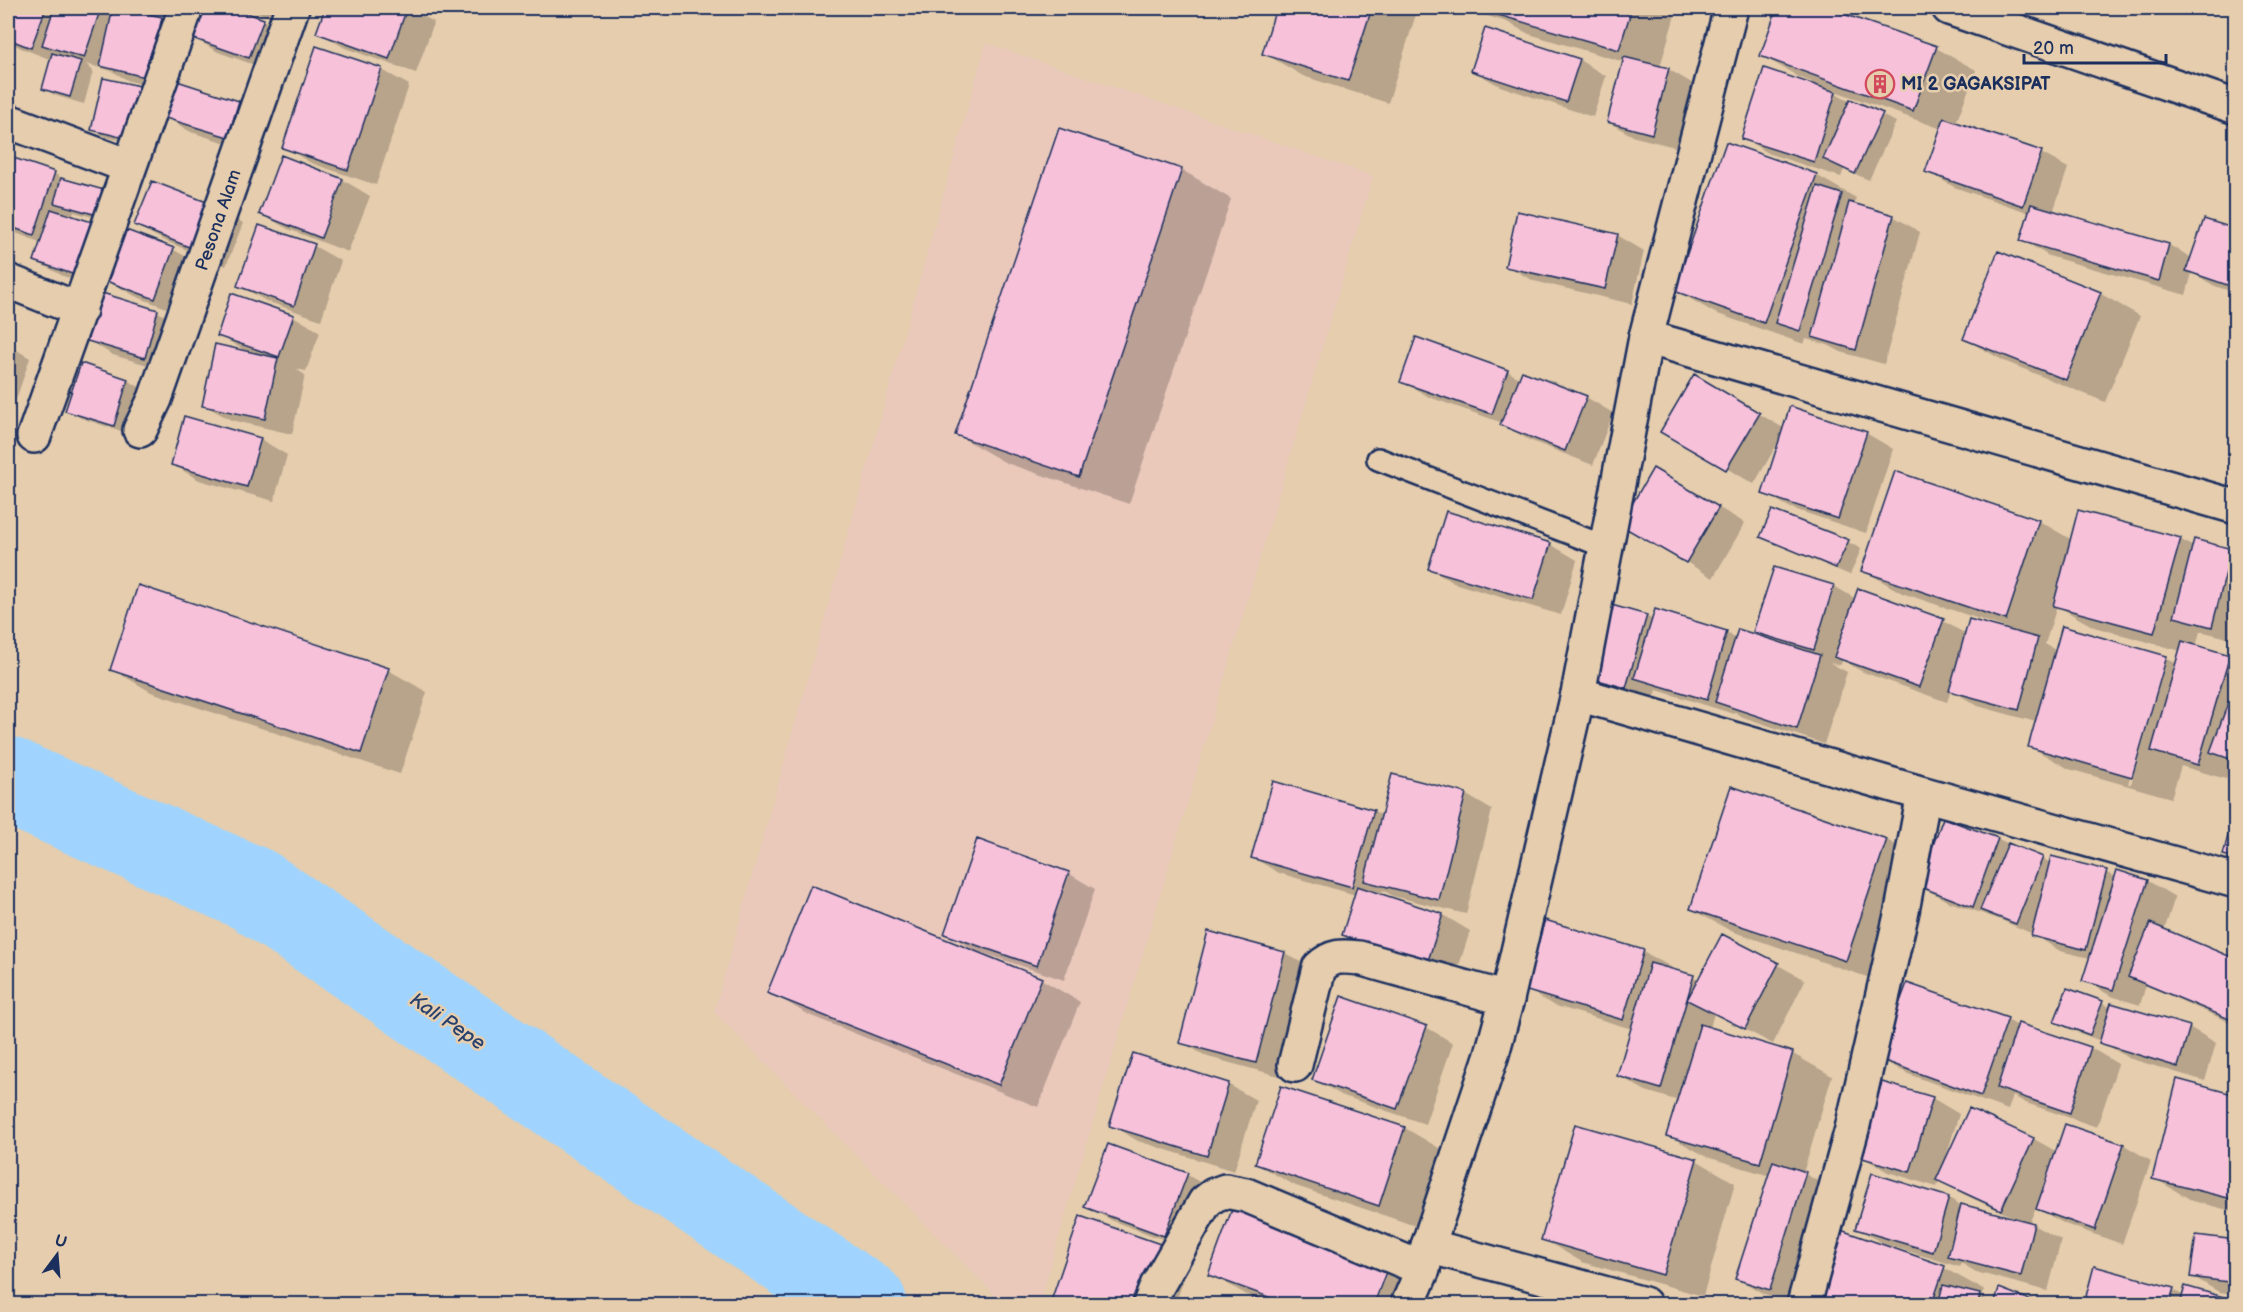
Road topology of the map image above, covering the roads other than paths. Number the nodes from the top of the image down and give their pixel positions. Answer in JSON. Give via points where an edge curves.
{"nodes":[{"id":1,"x":186,"y":8,"type":"edge"},
{"id":2,"x":292,"y":8,"type":"edge"},
{"id":3,"x":1731,"y":8,"type":"edge"},
{"id":4,"x":1949,"y":8,"type":"edge"},
{"id":5,"x":2235,"y":107,"type":"edge"},
{"id":6,"x":8,"y":121,"type":"edge"},
{"id":7,"x":128,"y":166,"type":"junction"},
{"id":8,"x":8,"y":281,"type":"edge"},
{"id":9,"x":80,"y":310,"type":"junction"},
{"id":10,"x":1646,"y":337,"type":"junction"},
{"id":11,"x":140,"y":430,"type":"dead end"},
{"id":12,"x":34,"y":436,"type":"dead end"},
{"id":13,"x":1378,"y":459,"type":"dead end"},
{"id":14,"x":2235,"y":507,"type":"edge"},
{"id":15,"x":1606,"y":547,"type":"junction"},
{"id":16,"x":1578,"y":694,"type":"junction"},
{"id":17,"x":1924,"y":794,"type":"junction"},
{"id":18,"x":2235,"y":881,"type":"edge"},
{"id":19,"x":1508,"y":999,"type":"junction"},
{"id":20,"x":1295,"y":1065,"type":"dead end"},
{"id":21,"x":1425,"y":1258,"type":"junction"},
{"id":22,"x":1150,"y":1305,"type":"edge"},
{"id":23,"x":1408,"y":1305,"type":"edge"},
{"id":24,"x":1644,"y":1305,"type":"edge"},
{"id":25,"x":1803,"y":1305,"type":"edge"}],
"edges":[{"from":1,"to":7,"type":"street"},
{"from":2,"to":11,"type":"street","name":"Pesona Alam","via":[[155,399]]},
{"from":3,"to":10,"type":"street"},
{"from":4,"to":5,"type":"street"},
{"from":6,"to":7,"type":"street"},
{"from":7,"to":9,"type":"street"},
{"from":8,"to":9,"type":"street"},
{"from":9,"to":12,"type":"street"},
{"from":10,"to":14,"type":"street"},
{"from":10,"to":15,"type":"street"},
{"from":13,"to":15,"type":"lane"},
{"from":15,"to":16,"type":"street"},
{"from":16,"to":17,"type":"street"},
{"from":16,"to":19,"type":"street"},
{"from":17,"to":18,"type":"street"},
{"from":17,"to":25,"type":"street","via":[[1902,911],[1852,1129]]},
{"from":19,"to":20,"type":"street","via":[[1359,958],[1341,955],[1328,959],[1319,968]]},
{"from":19,"to":21,"type":"street"},
{"from":21,"to":22,"type":"street","via":[[1225,1191],[1205,1202]]},
{"from":21,"to":23,"type":"street"},
{"from":21,"to":24,"type":"street"}]}
